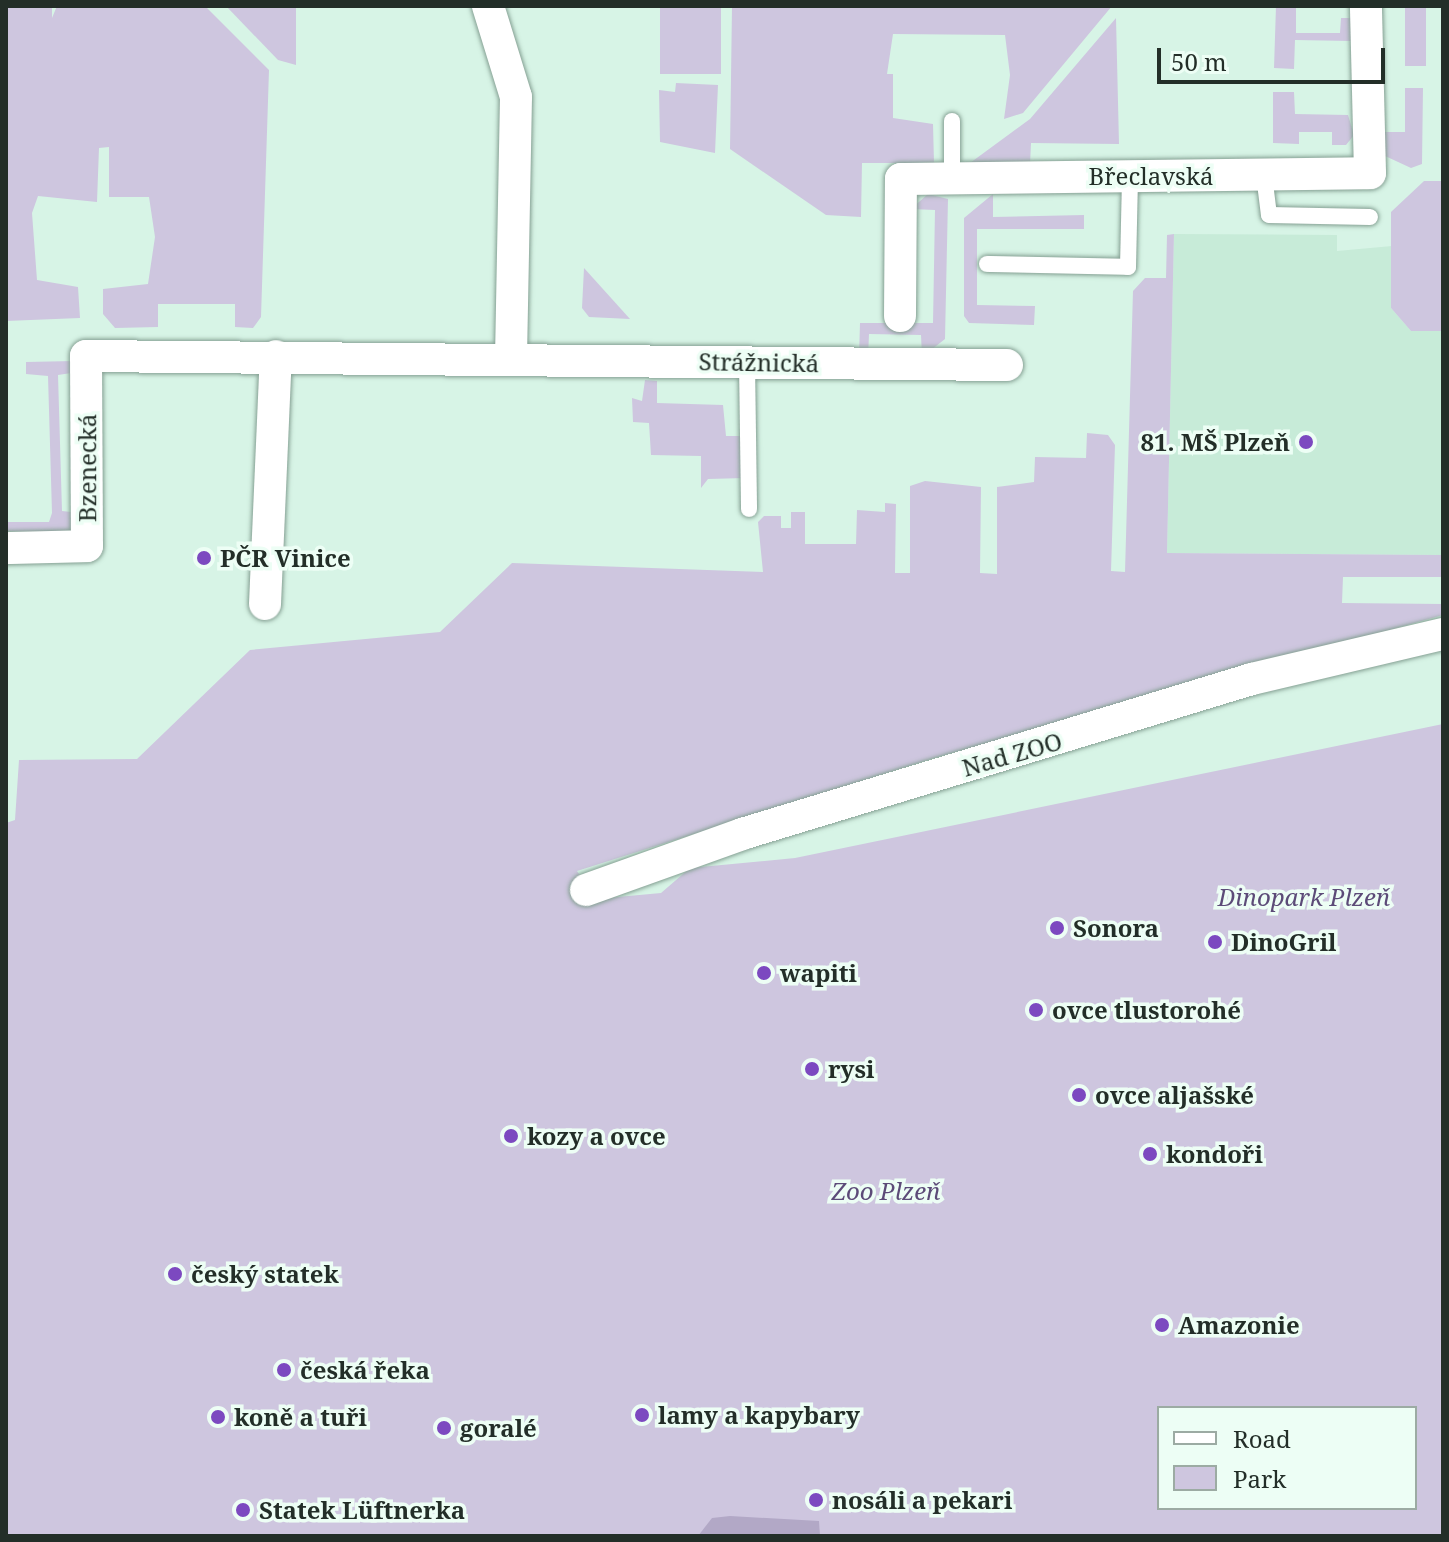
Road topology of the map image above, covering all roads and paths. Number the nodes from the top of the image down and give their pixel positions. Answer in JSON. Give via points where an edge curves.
{"nodes":[{"id":1,"x":488,"y":6,"type":"edge"},
{"id":2,"x":1366,"y":6,"type":"edge"},
{"id":3,"x":952,"y":121,"type":"dead end"},
{"id":4,"x":1264,"y":175,"type":"junction"},
{"id":5,"x":1130,"y":176,"type":"junction"},
{"id":6,"x":952,"y":178,"type":"junction"},
{"id":7,"x":1370,"y":217,"type":"dead end"},
{"id":8,"x":987,"y":264,"type":"dead end"},
{"id":9,"x":900,"y":316,"type":"dead end"},
{"id":10,"x":511,"y":355,"type":"junction"},
{"id":11,"x":86,"y":356,"type":"joint"},
{"id":12,"x":276,"y":356,"type":"junction"},
{"id":13,"x":747,"y":363,"type":"junction"},
{"id":14,"x":1007,"y":365,"type":"dead end"},
{"id":15,"x":749,"y":509,"type":"dead end"},
{"id":16,"x":6,"y":548,"type":"edge"},
{"id":17,"x":265,"y":604,"type":"dead end"},
{"id":18,"x":1443,"y":634,"type":"edge"},
{"id":19,"x":586,"y":890,"type":"dead end"}],
"edges":[{"from":1,"to":10,"type":"street","via":[[516,97]]},
{"from":2,"to":4,"type":"street","name":"Břeclavská","via":[[1370,173]]},
{"from":3,"to":6,"type":"lane"},
{"from":4,"to":5,"type":"street","name":"Břeclavská"},
{"from":4,"to":7,"type":"lane","via":[[1269,215]]},
{"from":5,"to":6,"type":"street","name":"Břeclavská"},
{"from":5,"to":8,"type":"lane","via":[[1128,267]]},
{"from":6,"to":9,"type":"street","name":"Břeclavská","via":[[901,179]]},
{"from":10,"to":12,"type":"street","name":"Strážnická"},
{"from":10,"to":13,"type":"street","name":"Strážnická"},
{"from":11,"to":12,"type":"street","name":"Strážnická"},
{"from":11,"to":16,"type":"street","name":"Bzenecká","via":[[87,546]]},
{"from":12,"to":17,"type":"street"},
{"from":13,"to":14,"type":"street","name":"Strážnická"},
{"from":13,"to":15,"type":"lane"},
{"from":18,"to":19,"type":"street","name":"Nad ZOO","via":[[1252,679],[742,834]]}]}
